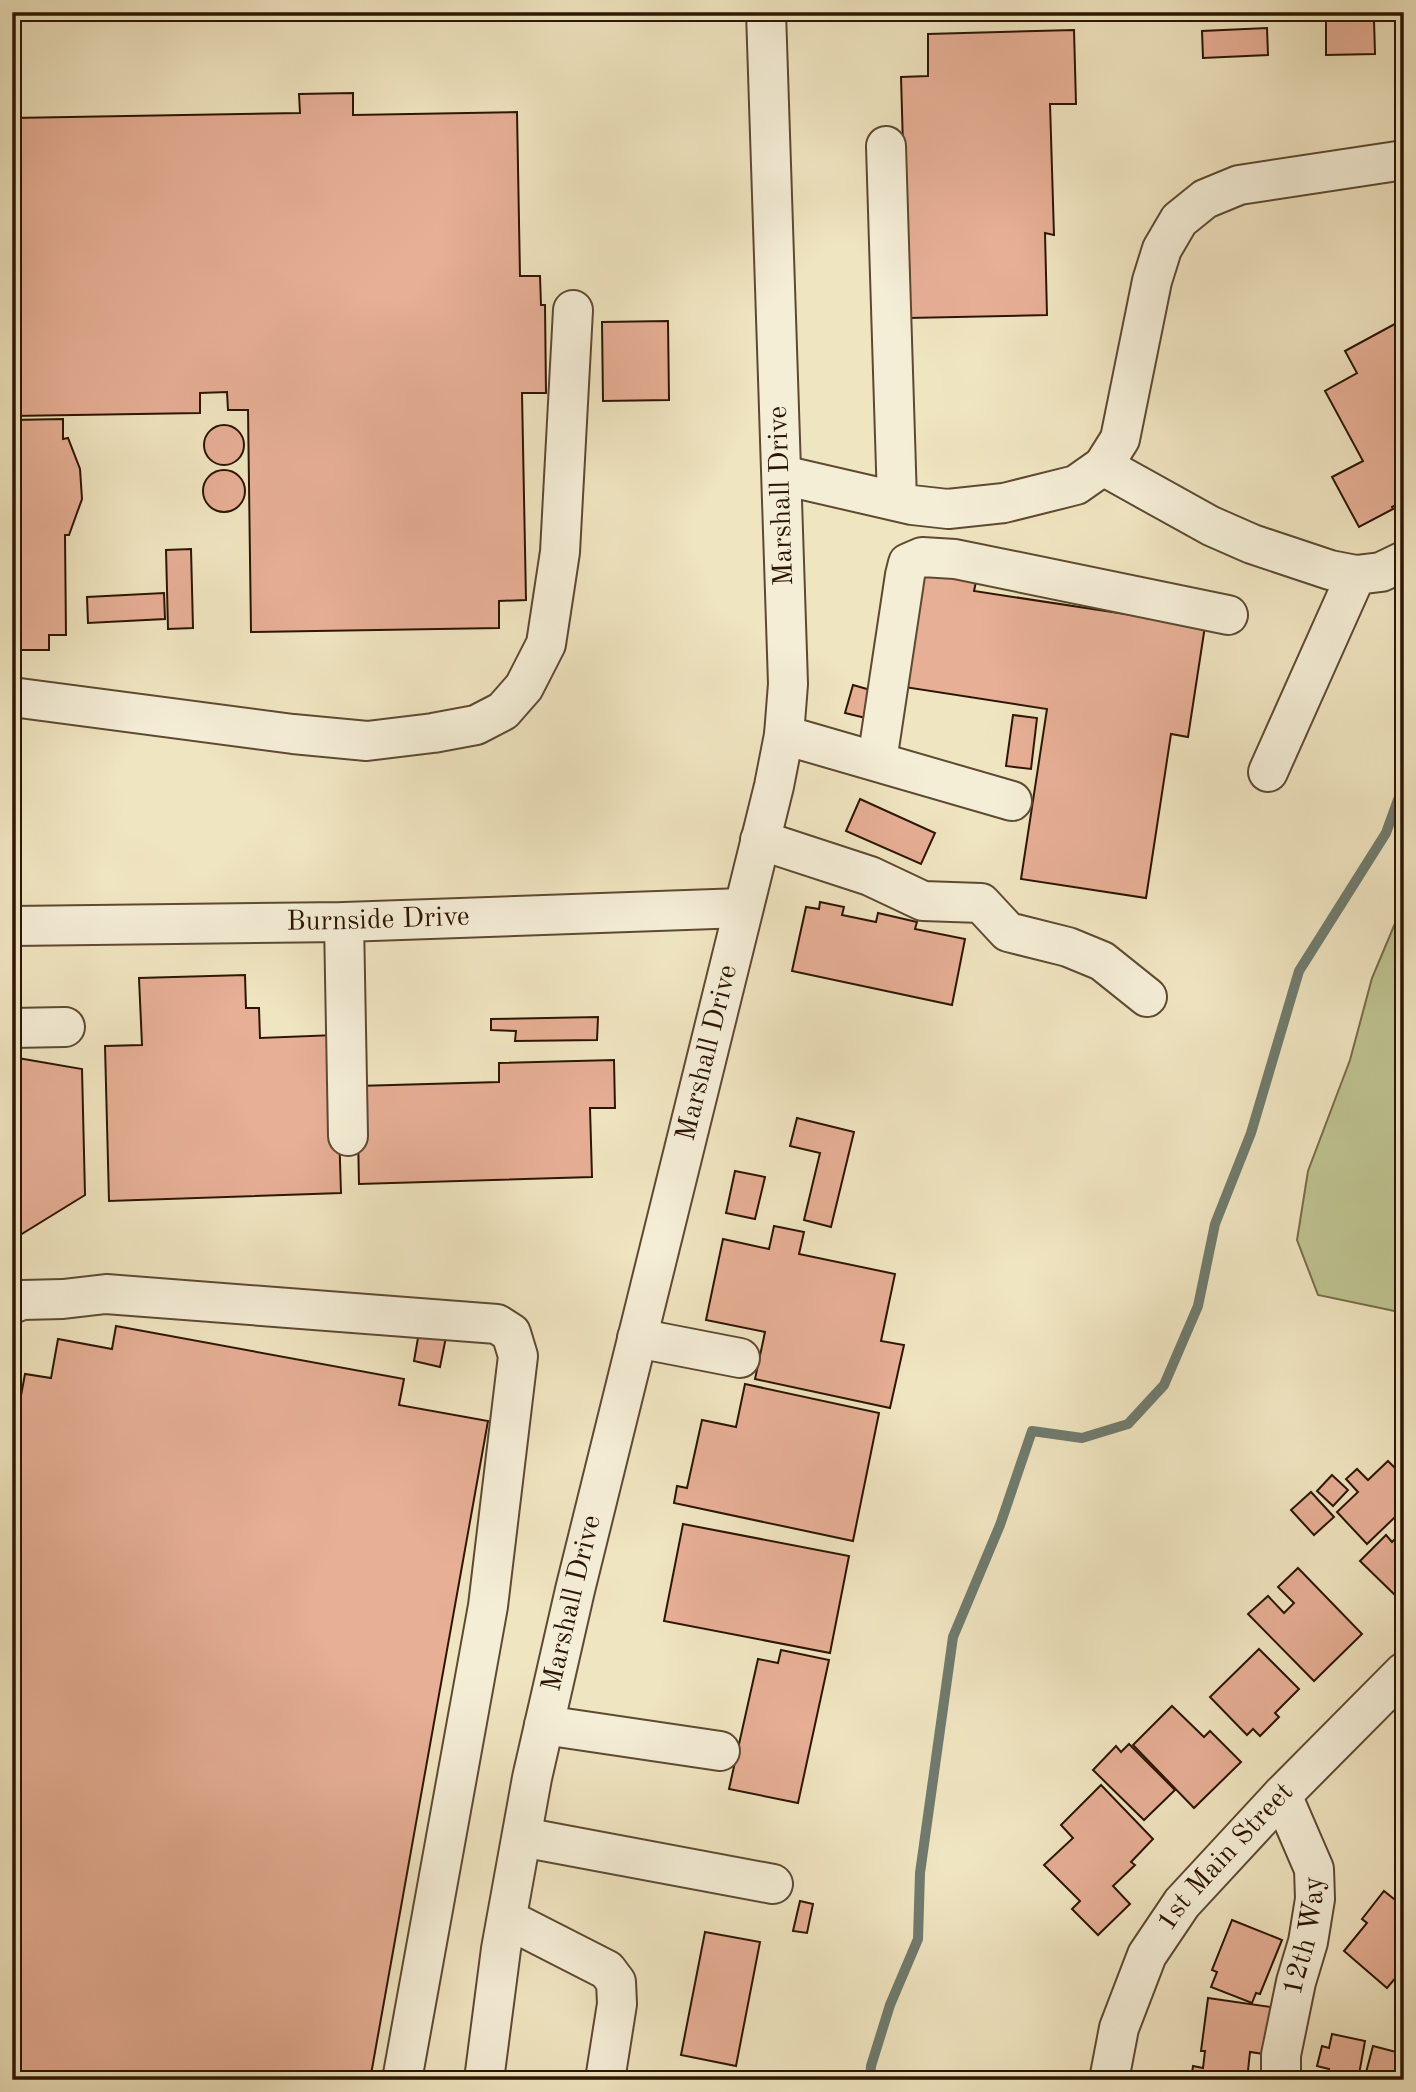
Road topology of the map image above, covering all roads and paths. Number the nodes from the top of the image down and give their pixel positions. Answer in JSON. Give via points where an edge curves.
{"nodes":[{"id":1,"x":766,"y":12,"type":"edge"},
{"id":2,"x":886,"y":146,"type":"dead end"},
{"id":3,"x":1404,"y":160,"type":"edge"},
{"id":4,"x":573,"y":310,"type":"dead end"},
{"id":5,"x":1103,"y":466,"type":"junction"},
{"id":6,"x":782,"y":475,"type":"junction"},
{"id":7,"x":897,"y":501,"type":"junction"},
{"id":8,"x":1404,"y":561,"type":"edge"},
{"id":9,"x":1356,"y":575,"type":"junction"},
{"id":10,"x":1228,"y":615,"type":"dead end"},
{"id":11,"x":12,"y":697,"type":"edge"},
{"id":12,"x":784,"y":735,"type":"junction"},
{"id":13,"x":877,"y":761,"type":"junction"},
{"id":14,"x":1268,"y":772,"type":"dead end"},
{"id":15,"x":1012,"y":801,"type":"dead end"},
{"id":16,"x":760,"y":840,"type":"junction"},
{"id":17,"x":743,"y":908,"type":"junction"},
{"id":18,"x":344,"y":922,"type":"junction"},
{"id":19,"x":12,"y":926,"type":"edge"},
{"id":20,"x":1147,"y":997,"type":"dead end"},
{"id":21,"x":65,"y":1027,"type":"dead end"},
{"id":22,"x":12,"y":1028,"type":"edge"},
{"id":23,"x":348,"y":1136,"type":"dead end"},
{"id":24,"x":12,"y":1304,"type":"edge"},
{"id":25,"x":637,"y":1338,"type":"junction"},
{"id":26,"x":740,"y":1358,"type":"dead end"},
{"id":27,"x":1404,"y":1672,"type":"edge"},
{"id":28,"x":544,"y":1725,"type":"junction"},
{"id":29,"x":720,"y":1751,"type":"dead end"},
{"id":30,"x":1282,"y":1795,"type":"junction"},
{"id":31,"x":522,"y":1837,"type":"junction"},
{"id":32,"x":773,"y":1884,"type":"dead end"},
{"id":33,"x":507,"y":1919,"type":"junction"},
{"id":34,"x":402,"y":2080,"type":"edge"},
{"id":35,"x":484,"y":2080,"type":"edge"},
{"id":36,"x":605,"y":2080,"type":"edge"},
{"id":37,"x":1109,"y":2080,"type":"edge"},
{"id":38,"x":1281,"y":2080,"type":"edge"}],
"edges":[{"from":1,"to":6,"type":"street","name":"Marshall Drive"},
{"from":2,"to":7,"type":"street"},
{"from":3,"to":5,"type":"street","via":[[1239,186],[1205,199],[1180,220],[1162,249],[1120,439]]},
{"from":4,"to":11,"type":"street","via":[[560,552],[546,644],[524,687],[503,711],[476,725],[367,741]]},
{"from":5,"to":7,"type":"street","via":[[1076,485],[1004,503],[948,509]]},
{"from":5,"to":9,"type":"street","via":[[1221,530],[1298,560]]},
{"from":6,"to":7,"type":"street"},
{"from":6,"to":12,"type":"street","name":"Marshall Drive","via":[[788,684]]},
{"from":8,"to":9,"type":"street","via":[[1381,572]]},
{"from":9,"to":14,"type":"street"},
{"from":10,"to":13,"type":"street","via":[[955,559],[922,557],[908,563],[905,575]]},
{"from":12,"to":13,"type":"street"},
{"from":12,"to":16,"type":"street","name":"Marshall Drive"},
{"from":13,"to":15,"type":"street"},
{"from":16,"to":17,"type":"street","name":"Marshall Drive"},
{"from":16,"to":20,"type":"street","via":[[870,876],[923,901],[981,903],[1008,932],[1102,961]]},
{"from":17,"to":18,"type":"street","name":"Burnside Drive"},
{"from":17,"to":25,"type":"street","name":"Marshall Drive"},
{"from":18,"to":19,"type":"street","name":"Burnside Drive"},
{"from":18,"to":23,"type":"street"},
{"from":21,"to":22,"type":"street"},
{"from":24,"to":34,"type":"street","via":[[106,1294],[497,1324],[511,1333],[518,1356],[488,1606]]},
{"from":25,"to":26,"type":"street"},
{"from":25,"to":28,"type":"street","name":"Marshall Drive"},
{"from":27,"to":30,"type":"street","name":"1st Main Street"},
{"from":28,"to":29,"type":"street"},
{"from":28,"to":31,"type":"street","name":"Marshall Drive"},
{"from":30,"to":37,"type":"street","name":"1st Main Street","via":[[1182,1903],[1147,1955],[1119,2028]]},
{"from":30,"to":38,"type":"street","name":"12th Way","via":[[1314,1870],[1315,1899],[1281,2055]]},
{"from":31,"to":32,"type":"street"},
{"from":31,"to":33,"type":"street","name":"Marshall Drive"},
{"from":33,"to":35,"type":"street","name":"Marshall Drive"},
{"from":33,"to":36,"type":"street","via":[[607,1970],[616,1982]]}]}
